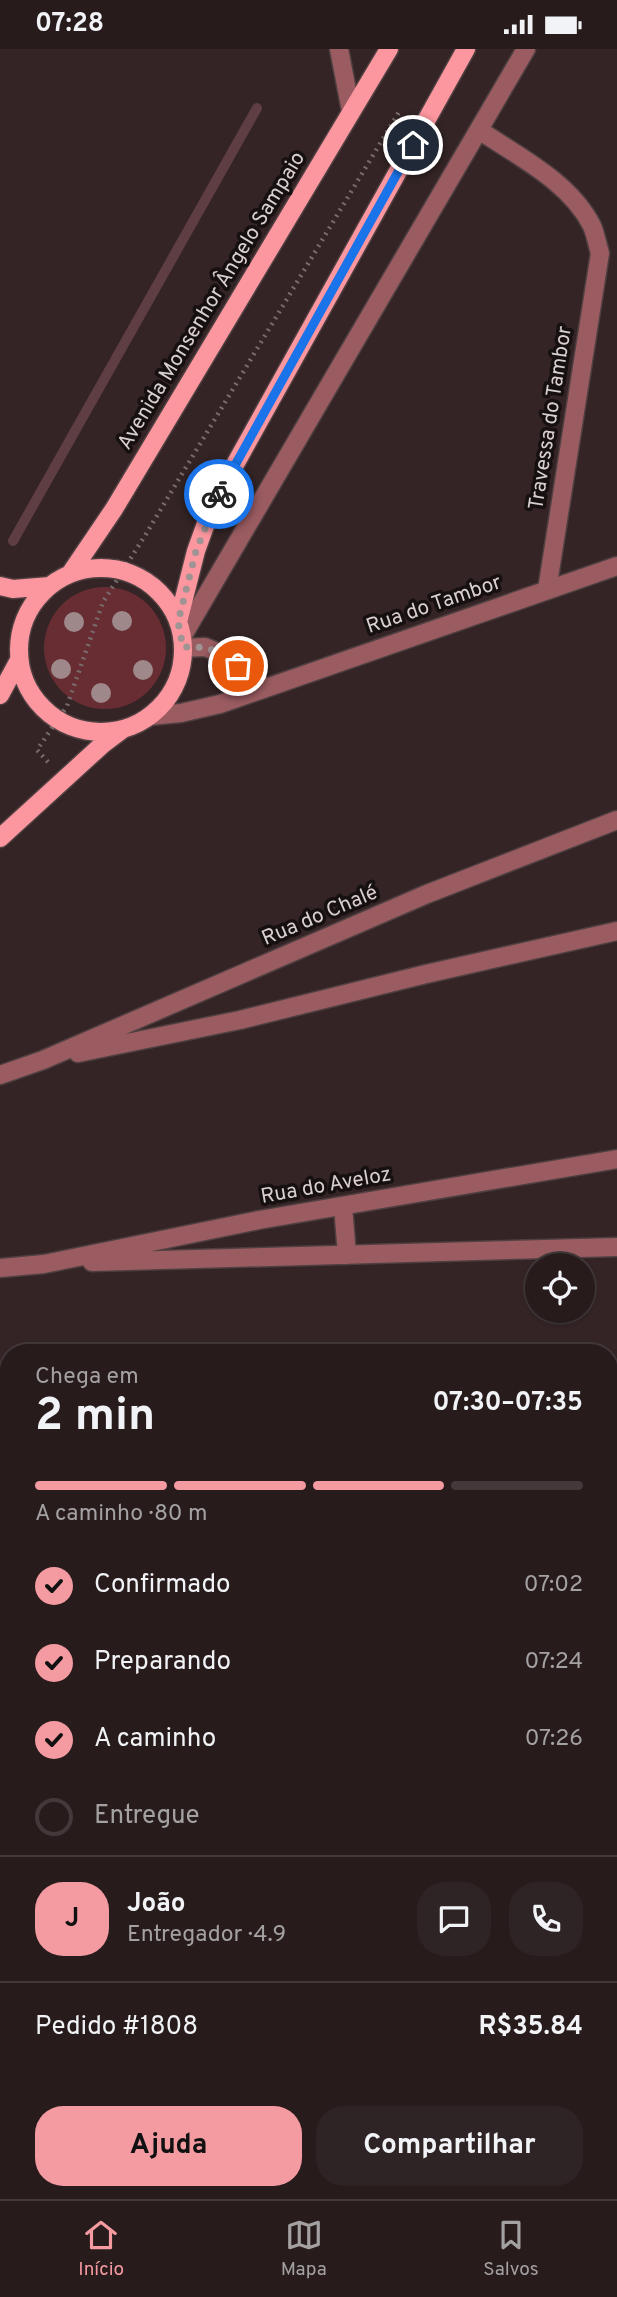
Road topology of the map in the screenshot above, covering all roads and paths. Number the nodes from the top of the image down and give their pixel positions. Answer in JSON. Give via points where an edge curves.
{"nodes":[{"id":1,"x":339,"y":49,"type":"edge"},
{"id":2,"x":389,"y":49,"type":"edge"},
{"id":3,"x":466,"y":49,"type":"edge"},
{"id":4,"x":526,"y":49,"type":"edge"},
{"id":5,"x":401,"y":108,"type":"dead end"},
{"id":6,"x":351,"y":111,"type":"junction"},
{"id":7,"x":479,"y":130,"type":"junction"},
{"id":8,"x":617,"y":566,"type":"edge"},
{"id":9,"x":121,"y":571,"type":"junction"},
{"id":10,"x":70,"y":574,"type":"junction"},
{"id":11,"x":0,"y":586,"type":"edge"},
{"id":12,"x":50,"y":586,"type":"junction"},
{"id":13,"x":547,"y":590,"type":"junction"},
{"id":14,"x":181,"y":635,"type":"junction"},
{"id":15,"x":19,"y":660,"type":"junction"},
{"id":16,"x":266,"y":688,"type":"junction"},
{"id":17,"x":0,"y":695,"type":"edge"},
{"id":18,"x":150,"y":716,"type":"junction"},
{"id":19,"x":59,"y":720,"type":"junction"},
{"id":20,"x":124,"y":728,"type":"junction"},
{"id":21,"x":65,"y":781,"type":"junction"},
{"id":22,"x":617,"y":820,"type":"edge"},
{"id":23,"x":0,"y":838,"type":"edge"},
{"id":24,"x":617,"y":931,"type":"edge"},
{"id":25,"x":43,"y":1060,"type":"junction"},
{"id":26,"x":0,"y":1075,"type":"edge"},
{"id":27,"x":617,"y":1159,"type":"edge"},
{"id":28,"x":343,"y":1206,"type":"junction"},
{"id":29,"x":617,"y":1247,"type":"edge"},
{"id":30,"x":347,"y":1255,"type":"junction"},
{"id":31,"x":44,"y":1264,"type":"junction"},
{"id":32,"x":0,"y":1268,"type":"edge"}],
"edges":[{"from":1,"to":6,"type":"street"},
{"from":2,"to":6,"type":"main road","name":"Avenida Monsenhor Ângelo Sampaio"},
{"from":3,"to":14,"type":"main road","via":[[213,504],[196,551]]},
{"from":4,"to":7,"type":"street"},
{"from":5,"to":9,"type":"path"},
{"from":6,"to":10,"type":"main road","name":"Avenida Monsenhor Ângelo Sampaio","via":[[114,509]]},
{"from":7,"to":13,"type":"street","name":"Travessa do Tambor","via":[[564,188],[594,229],[600,253]]},
{"from":7,"to":14,"type":"street"},
{"from":8,"to":13,"type":"street","name":"Rua do Tambor"},
{"from":9,"to":10,"type":"main road","via":[[96,568]]},
{"from":9,"to":14,"type":"main road","via":[[145,581],[165,599]]},
{"from":9,"to":19,"type":"path","via":[[103,602]]},
{"from":10,"to":12,"type":"main road"},
{"from":11,"to":12,"type":"main road"},
{"from":12,"to":15,"type":"main road","via":[[30,607],[20,632]]},
{"from":13,"to":16,"type":"street","name":"Rua do Tambor"},
{"from":14,"to":16,"type":"street","via":[[222,654]]},
{"from":14,"to":18,"type":"main road","via":[[180,673],[168,697]]},
{"from":15,"to":17,"type":"main road"},
{"from":15,"to":19,"type":"main road","via":[[26,684],[40,705]]},
{"from":16,"to":18,"type":"street","name":"Rua do Tambor","via":[[199,710]]},
{"from":18,"to":20,"type":"main road"},
{"from":19,"to":20,"type":"main road","via":[[80,729]]},
{"from":19,"to":21,"type":"path","via":[[37,750]]},
{"from":20,"to":21,"type":"main road"},
{"from":21,"to":23,"type":"main road"},
{"from":22,"to":25,"type":"street","name":"Rua do Chalé","via":[[427,894]]},
{"from":24,"to":25,"type":"street","name":"Rua do Chalé","via":[[240,1020]]},
{"from":25,"to":26,"type":"street","name":"Rua do Chalé"},
{"from":27,"to":28,"type":"street","name":"Rua do Aveloz"},
{"from":28,"to":30,"type":"street"},
{"from":28,"to":31,"type":"street","name":"Rua do Aveloz"},
{"from":29,"to":30,"type":"street","name":"Rua do Aveloz"},
{"from":30,"to":31,"type":"street","name":"Rua do Aveloz"},
{"from":31,"to":32,"type":"street","name":"Rua do Aveloz"}]}
